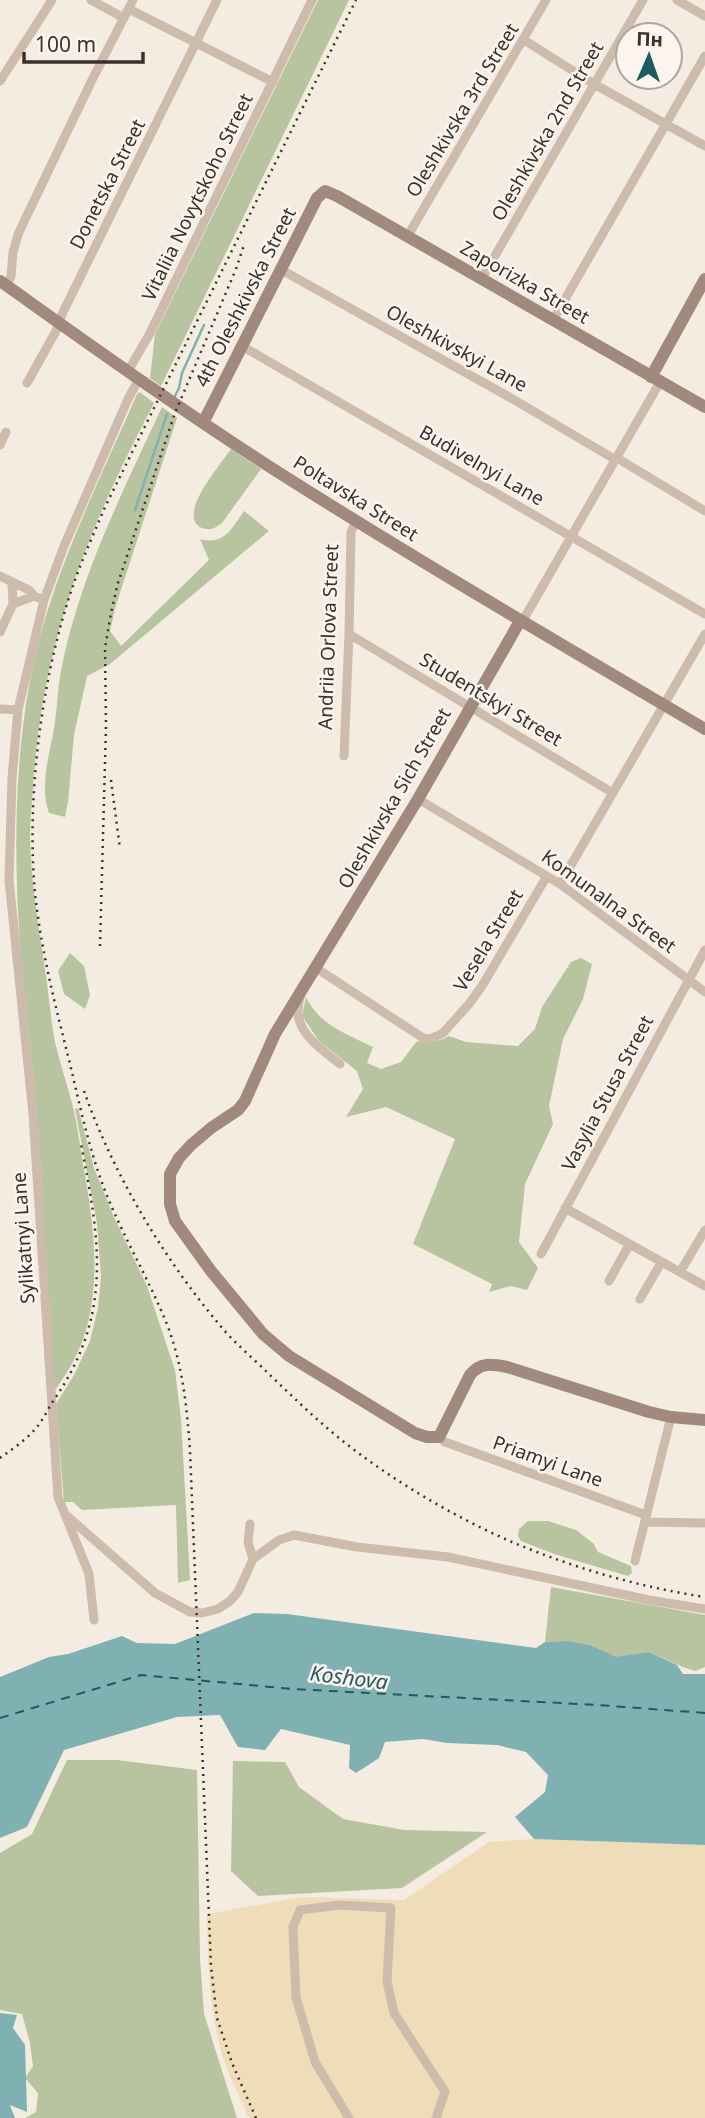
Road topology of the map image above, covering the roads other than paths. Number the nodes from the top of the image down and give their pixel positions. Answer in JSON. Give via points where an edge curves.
{"nodes":[{"id":1,"x":52,"y":0,"type":"edge"},
{"id":2,"x":91,"y":0,"type":"edge"},
{"id":3,"x":217,"y":0,"type":"edge"},
{"id":4,"x":312,"y":0,"type":"edge"},
{"id":5,"x":546,"y":0,"type":"edge"},
{"id":6,"x":643,"y":0,"type":"edge"},
{"id":7,"x":677,"y":0,"type":"edge"},
{"id":8,"x":129,"y":9,"type":"edge"},
{"id":9,"x":705,"y":16,"type":"edge"},
{"id":10,"x":524,"y":40,"type":"junction"},
{"id":11,"x":197,"y":44,"type":"junction"},
{"id":12,"x":705,"y":56,"type":"edge"},
{"id":13,"x":0,"y":81,"type":"edge"},
{"id":14,"x":273,"y":82,"type":"junction"},
{"id":15,"x":594,"y":84,"type":"junction"},
{"id":16,"x":665,"y":123,"type":"junction"},
{"id":17,"x":705,"y":146,"type":"edge"},
{"id":18,"x":325,"y":191,"type":"joint"},
{"id":19,"x":407,"y":237,"type":"junction"},
{"id":20,"x":280,"y":269,"type":"junction"},
{"id":21,"x":705,"y":279,"type":"edge"},
{"id":22,"x":481,"y":280,"type":"junction"},
{"id":23,"x":3,"y":283,"type":"edge"},
{"id":24,"x":553,"y":320,"type":"junction"},
{"id":25,"x":59,"y":322,"type":"junction"},
{"id":26,"x":242,"y":346,"type":"junction"},
{"id":27,"x":128,"y":370,"type":"junction"},
{"id":28,"x":139,"y":379,"type":"junction"},
{"id":29,"x":655,"y":379,"type":"junction"},
{"id":30,"x":27,"y":383,"type":"dead end"},
{"id":31,"x":705,"y":407,"type":"edge"},
{"id":32,"x":203,"y":423,"type":"junction"},
{"id":33,"x":6,"y":432,"type":"dead end"},
{"id":34,"x":0,"y":445,"type":"edge"},
{"id":35,"x":616,"y":459,"type":"junction"},
{"id":36,"x":705,"y":511,"type":"edge"},
{"id":37,"x":355,"y":521,"type":"junction"},
{"id":38,"x":573,"y":537,"type":"junction"},
{"id":39,"x":0,"y":576,"type":"edge"},
{"id":40,"x":12,"y":583,"type":"junction"},
{"id":41,"x":34,"y":596,"type":"junction"},
{"id":42,"x":44,"y":600,"type":"junction"},
{"id":43,"x":13,"y":604,"type":"junction"},
{"id":44,"x":705,"y":614,"type":"edge"},
{"id":45,"x":521,"y":621,"type":"junction"},
{"id":46,"x":0,"y":632,"type":"edge"},
{"id":47,"x":349,"y":634,"type":"junction"},
{"id":48,"x":705,"y":634,"type":"edge"},
{"id":49,"x":665,"y":705,"type":"junction"},
{"id":50,"x":469,"y":707,"type":"junction"},
{"id":51,"x":0,"y":709,"type":"edge"},
{"id":52,"x":18,"y":710,"type":"junction"},
{"id":53,"x":705,"y":729,"type":"edge"},
{"id":54,"x":344,"y":756,"type":"dead end"},
{"id":55,"x":613,"y":793,"type":"junction"},
{"id":56,"x":418,"y":799,"type":"junction"},
{"id":57,"x":547,"y":876,"type":"junction"},
{"id":58,"x":560,"y":884,"type":"junction"},
{"id":59,"x":5,"y":892,"type":"edge"},
{"id":60,"x":705,"y":950,"type":"edge"},
{"id":61,"x":316,"y":968,"type":"junction"},
{"id":62,"x":688,"y":980,"type":"junction"},
{"id":63,"x":705,"y":992,"type":"edge"},
{"id":64,"x":300,"y":994,"type":"junction"},
{"id":65,"x":340,"y":1064,"type":"dead end"},
{"id":66,"x":565,"y":1208,"type":"junction"},
{"id":67,"x":705,"y":1230,"type":"edge"},
{"id":68,"x":629,"y":1245,"type":"junction"},
{"id":69,"x":541,"y":1254,"type":"dead end"},
{"id":70,"x":661,"y":1263,"type":"junction"},
{"id":71,"x":680,"y":1272,"type":"junction"},
{"id":72,"x":609,"y":1281,"type":"dead end"},
{"id":73,"x":705,"y":1286,"type":"edge"},
{"id":74,"x":640,"y":1299,"type":"dead end"},
{"id":75,"x":671,"y":1417,"type":"junction"},
{"id":76,"x":705,"y":1420,"type":"edge"},
{"id":77,"x":439,"y":1437,"type":"junction"},
{"id":78,"x":66,"y":1515,"type":"junction"},
{"id":79,"x":645,"y":1519,"type":"junction"},
{"id":80,"x":705,"y":1523,"type":"edge"},
{"id":81,"x":250,"y":1524,"type":"dead end"},
{"id":82,"x":253,"y":1559,"type":"junction"},
{"id":83,"x":635,"y":1561,"type":"dead end"},
{"id":84,"x":705,"y":1609,"type":"edge"},
{"id":85,"x":94,"y":1620,"type":"dead end"},
{"id":86,"x":349,"y":2118,"type":"edge"},
{"id":87,"x":436,"y":2118,"type":"edge"}],
"edges":[{"from":1,"to":13,"type":"street"},
{"from":2,"to":8,"type":"street"},
{"from":3,"to":11,"type":"street","name":"Donetska Street"},
{"from":4,"to":14,"type":"street","name":"Vitaliia Novytskoho Street"},
{"from":5,"to":10,"type":"street","name":"Oleshkivska 3rd Street"},
{"from":6,"to":15,"type":"street","name":"Oleshkivska 2nd Street"},
{"from":7,"to":9,"type":"street"},
{"from":8,"to":11,"type":"street"},
{"from":8,"to":23,"type":"street","via":[[19,232],[11,277]]},
{"from":10,"to":15,"type":"street"},
{"from":10,"to":19,"type":"street","name":"Oleshkivska 3rd Street"},
{"from":11,"to":14,"type":"street"},
{"from":11,"to":25,"type":"street","name":"Donetska Street"},
{"from":12,"to":16,"type":"street"},
{"from":14,"to":27,"type":"street","name":"Vitaliia Novytskoho Street"},
{"from":15,"to":16,"type":"street"},
{"from":15,"to":22,"type":"street","name":"Oleshkivska 2nd Street"},
{"from":16,"to":17,"type":"street"},
{"from":16,"to":24,"type":"street"},
{"from":18,"to":19,"type":"street","name":"Zaporizka Street"},
{"from":18,"to":20,"type":"street","name":"4th Oleshkivska Street"},
{"from":19,"to":22,"type":"street","name":"Zaporizka Street"},
{"from":20,"to":26,"type":"street","name":"4th Oleshkivska Street"},
{"from":20,"to":35,"type":"street","name":"Oleshkivskyi Lane"},
{"from":21,"to":29,"type":"street","name":"Oleshkivska Sich Street"},
{"from":22,"to":24,"type":"street","name":"Zaporizka Street"},
{"from":23,"to":25,"type":"street","name":"Poltavska Street"},
{"from":24,"to":29,"type":"street","name":"Zaporizka Street"},
{"from":25,"to":27,"type":"street","name":"Poltavska Street"},
{"from":25,"to":30,"type":"street","name":"Donetska Street"},
{"from":26,"to":32,"type":"street","name":"4th Oleshkivska Street"},
{"from":26,"to":38,"type":"street","name":"Budivelnyi Lane"},
{"from":27,"to":28,"type":"street","name":"Poltavska Street"},
{"from":28,"to":32,"type":"street","name":"Poltavska Street"},
{"from":28,"to":42,"type":"street"},
{"from":29,"to":31,"type":"street","name":"Zaporizka Street"},
{"from":29,"to":35,"type":"street","name":"Oleshkivska Sich Street"},
{"from":32,"to":37,"type":"street","name":"Poltavska Street"},
{"from":33,"to":34,"type":"street"},
{"from":35,"to":36,"type":"street","name":"Oleshkivskyi Lane"},
{"from":35,"to":38,"type":"street","name":"Oleshkivska Sich Street"},
{"from":37,"to":45,"type":"street","name":"Poltavska Street"},
{"from":37,"to":47,"type":"street","name":"Andriia Orlova Street"},
{"from":38,"to":44,"type":"street","name":"Budivelnyi Lane"},
{"from":38,"to":45,"type":"street","name":"Oleshkivska Sich Street"},
{"from":39,"to":40,"type":"street"},
{"from":40,"to":41,"type":"street"},
{"from":40,"to":43,"type":"street"},
{"from":41,"to":42,"type":"street"},
{"from":41,"to":43,"type":"street"},
{"from":42,"to":52,"type":"street","name":"Sylikatnyi Lane"},
{"from":43,"to":46,"type":"street"},
{"from":45,"to":49,"type":"street","name":"Poltavska Street"},
{"from":45,"to":50,"type":"street","name":"Oleshkivska Sich Street"},
{"from":47,"to":50,"type":"street","name":"Studentskyi Street"},
{"from":47,"to":54,"type":"street","name":"Andriia Orlova Street"},
{"from":48,"to":49,"type":"street"},
{"from":49,"to":53,"type":"street","name":"Poltavska Street"},
{"from":49,"to":55,"type":"street"},
{"from":50,"to":55,"type":"street","name":"Studentskyi Street"},
{"from":50,"to":56,"type":"street","name":"Oleshkivska Sich Street"},
{"from":51,"to":52,"type":"street"},
{"from":52,"to":59,"type":"street","name":"Sylikatnyi Lane"},
{"from":55,"to":58,"type":"street"},
{"from":56,"to":57,"type":"street","name":"Komunalna Street"},
{"from":56,"to":61,"type":"street","name":"Oleshkivska Sich Street"},
{"from":57,"to":58,"type":"street","name":"Komunalna Street"},
{"from":57,"to":61,"type":"street","name":"Vesela Street","via":[[482,986],[438,1036],[423,1038]]},
{"from":58,"to":62,"type":"street","name":"Komunalna Street"},
{"from":59,"to":78,"type":"street","name":"Sylikatnyi Lane","via":[[33,1114],[58,1497]]},
{"from":60,"to":62,"type":"street","name":"Vasylia Stusa Street"},
{"from":61,"to":64,"type":"street","name":"Oleshkivska Sich Street"},
{"from":62,"to":63,"type":"street","name":"Komunalna Street"},
{"from":62,"to":66,"type":"street","name":"Vasylia Stusa Street"},
{"from":64,"to":65,"type":"street","via":[[299,1021],[315,1044]]},
{"from":64,"to":77,"type":"street","via":[[275,1034],[245,1101],[179,1158],[170,1174],[170,1204],[176,1221],[211,1271],[263,1334],[289,1356],[409,1430]]},
{"from":66,"to":68,"type":"street"},
{"from":66,"to":69,"type":"street","name":"Vasylia Stusa Street"},
{"from":67,"to":71,"type":"street"},
{"from":68,"to":70,"type":"street"},
{"from":68,"to":72,"type":"street"},
{"from":70,"to":71,"type":"street"},
{"from":70,"to":74,"type":"street"},
{"from":71,"to":73,"type":"street"},
{"from":75,"to":76,"type":"street"},
{"from":75,"to":77,"type":"street","via":[[493,1364],[475,1369]]},
{"from":75,"to":79,"type":"street"},
{"from":77,"to":79,"type":"street","name":"Priamyi Lane"},
{"from":78,"to":82,"type":"street","via":[[155,1593],[190,1612],[218,1609],[230,1601]]},
{"from":78,"to":85,"type":"street","name":"Sylikatnyi Lane","via":[[89,1573]]},
{"from":79,"to":80,"type":"street","name":"Priamyi Lane"},
{"from":79,"to":83,"type":"street"},
{"from":81,"to":82,"type":"street","via":[[248,1542]]},
{"from":82,"to":84,"type":"street","via":[[294,1535],[447,1557]]},
{"from":86,"to":87,"type":"street","via":[[315,2062],[296,1997],[293,1927],[300,1910],[340,1905],[391,1908],[387,1981],[394,2013],[445,2092]]}]}
